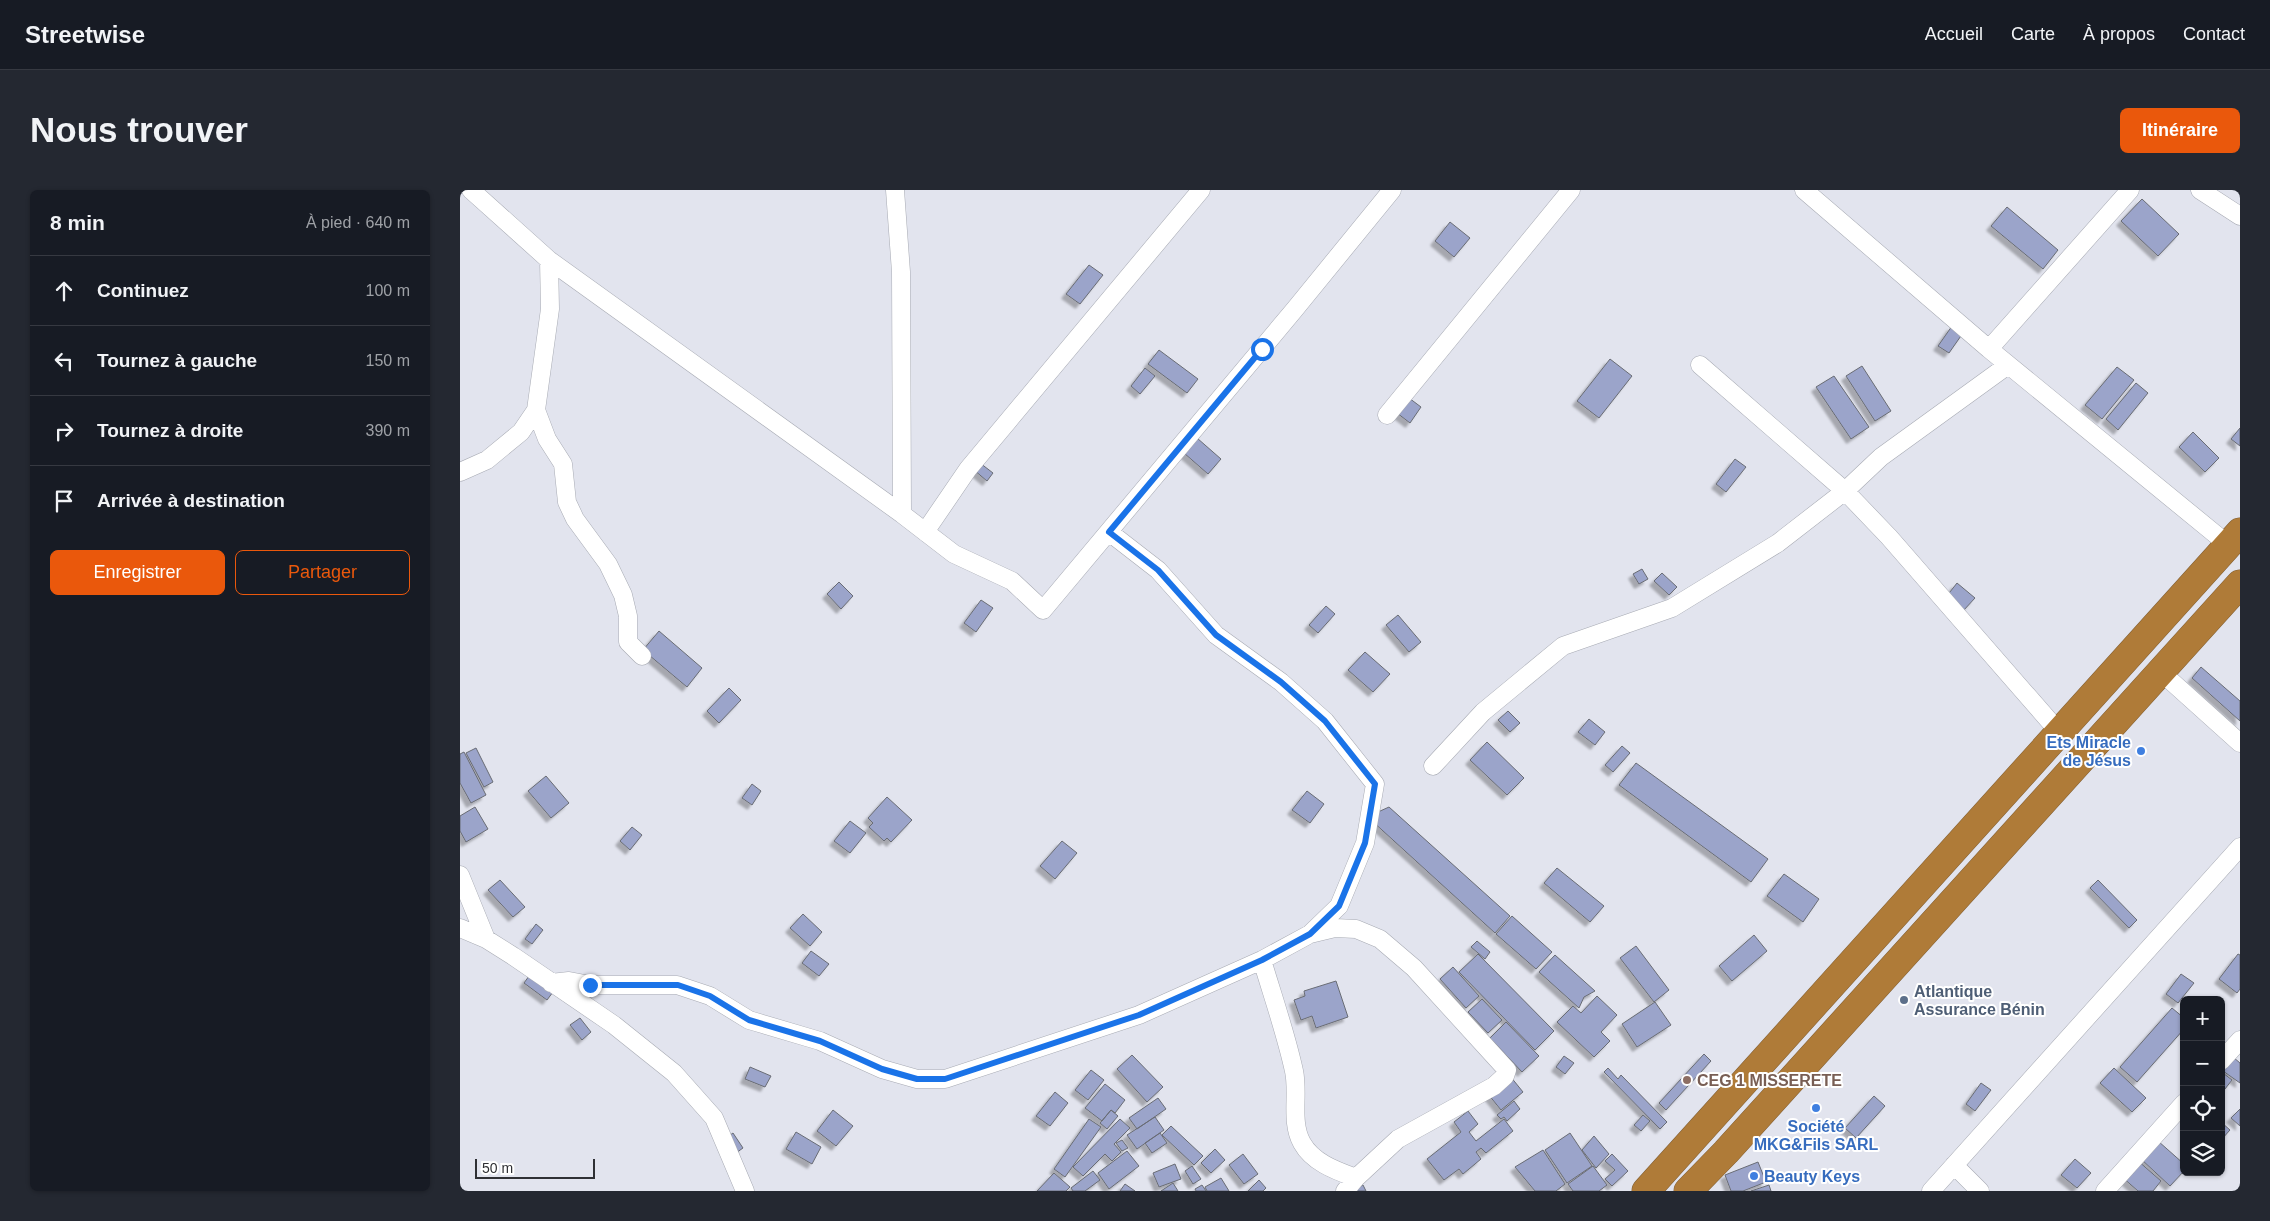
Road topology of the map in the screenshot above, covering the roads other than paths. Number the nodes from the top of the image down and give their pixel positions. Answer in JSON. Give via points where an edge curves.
{"nodes":[{"id":1,"x":471,"y":190,"type":"edge"},
{"id":2,"x":895,"y":190,"type":"edge"},
{"id":3,"x":1201,"y":190,"type":"edge"},
{"id":4,"x":1392,"y":190,"type":"edge"},
{"id":5,"x":1570,"y":190,"type":"edge"},
{"id":6,"x":1804,"y":190,"type":"edge"},
{"id":7,"x":2130,"y":190,"type":"edge"},
{"id":8,"x":2200,"y":190,"type":"edge"},
{"id":9,"x":2240,"y":216,"type":"edge"},
{"id":10,"x":549,"y":260,"type":"junction"},
{"id":11,"x":1989,"y":349,"type":"junction"},
{"id":12,"x":1700,"y":365,"type":"dead end"},
{"id":13,"x":2008,"y":365,"type":"junction"},
{"id":14,"x":536,"y":410,"type":"junction"},
{"id":15,"x":1387,"y":415,"type":"dead end"},
{"id":16,"x":460,"y":472,"type":"edge"},
{"id":17,"x":1845,"y":491,"type":"junction"},
{"id":18,"x":902,"y":514,"type":"junction"},
{"id":19,"x":2240,"y":516,"type":"edge"},
{"id":20,"x":925,"y":532,"type":"junction"},
{"id":21,"x":1109,"y":532,"type":"junction"},
{"id":22,"x":2230,"y":535,"type":"edge"},
{"id":23,"x":2240,"y":584,"type":"edge"},
{"id":24,"x":642,"y":656,"type":"dead end"},
{"id":25,"x":2161,"y":672,"type":"junction"},
{"id":26,"x":2052,"y":724,"type":"junction"},
{"id":27,"x":2240,"y":743,"type":"edge"},
{"id":28,"x":1433,"y":766,"type":"dead end"},
{"id":29,"x":2240,"y":846,"type":"edge"},
{"id":30,"x":460,"y":875,"type":"edge"},
{"id":31,"x":460,"y":928,"type":"edge"},
{"id":32,"x":1310,"y":934,"type":"junction"},
{"id":33,"x":486,"y":939,"type":"junction"},
{"id":34,"x":1262,"y":960,"type":"junction"},
{"id":35,"x":551,"y":983,"type":"junction"},
{"id":36,"x":2240,"y":1040,"type":"edge"},
{"id":37,"x":2225,"y":1057,"type":"edge"},
{"id":38,"x":2180,"y":1107,"type":"edge"},
{"id":39,"x":1954,"y":1165,"type":"junction"},
{"id":40,"x":1351,"y":1184,"type":"edge"},
{"id":41,"x":1702,"y":1185,"type":"edge"},
{"id":42,"x":745,"y":1191,"type":"edge"},
{"id":43,"x":1630,"y":1191,"type":"edge"},
{"id":44,"x":1646,"y":1191,"type":"edge"},
{"id":45,"x":1931,"y":1191,"type":"edge"},
{"id":46,"x":1980,"y":1191,"type":"edge"},
{"id":47,"x":2105,"y":1191,"type":"edge"}],
"edges":[{"from":1,"to":10,"type":"street"},
{"from":2,"to":18,"type":"street","via":[[901,272]]},
{"from":3,"to":20,"type":"street","via":[[968,469]]},
{"from":4,"to":21,"type":"street"},
{"from":5,"to":15,"type":"street"},
{"from":6,"to":11,"type":"street"},
{"from":7,"to":11,"type":"street"},
{"from":8,"to":9,"type":"street"},
{"from":10,"to":14,"type":"street","via":[[550,309]]},
{"from":10,"to":18,"type":"street"},
{"from":11,"to":13,"type":"street"},
{"from":12,"to":17,"type":"street"},
{"from":13,"to":17,"type":"street","via":[[1881,457]]},
{"from":13,"to":22,"type":"street"},
{"from":14,"to":16,"type":"street","via":[[521,432],[487,460]]},
{"from":14,"to":24,"type":"street","via":[[563,464],[567,502],[575,519],[608,564],[623,595],[628,616],[628,642]]},
{"from":17,"to":26,"type":"street"},
{"from":17,"to":28,"type":"street","via":[[1778,543],[1672,608],[1563,646],[1483,712]]},
{"from":18,"to":20,"type":"street"},
{"from":19,"to":22,"type":"street"},
{"from":20,"to":21,"type":"street","via":[[954,554],[1012,581],[1043,610]]},
{"from":21,"to":32,"type":"street","via":[[1158,570],[1216,635],[1281,682],[1325,721],[1375,784],[1365,843],[1339,906]]},
{"from":22,"to":26,"type":"street"},
{"from":22,"to":44,"type":"highway"},
{"from":23,"to":25,"type":"highway"},
{"from":25,"to":27,"type":"street"},
{"from":25,"to":41,"type":"highway","via":[[1726,1152]]},
{"from":26,"to":43,"type":"street"},
{"from":29,"to":39,"type":"street"},
{"from":30,"to":33,"type":"street"},
{"from":31,"to":33,"type":"street"},
{"from":32,"to":34,"type":"street"},
{"from":32,"to":40,"type":"street","via":[[1335,928],[1356,929],[1380,938],[1414,968],[1506,1070],[1506,1076],[1494,1086],[1398,1140]]},
{"from":33,"to":35,"type":"street"},
{"from":34,"to":35,"type":"street","via":[[1139,1015],[945,1079],[917,1079],[882,1069],[820,1041],[749,1020],[710,996],[678,985]]},
{"from":34,"to":40,"type":"street","via":[[1294,1073],[1297,1128],[1302,1144]]},
{"from":35,"to":42,"type":"street","via":[[614,1025],[674,1073],[714,1118]]},
{"from":36,"to":37,"type":"street"},
{"from":38,"to":47,"type":"street"},
{"from":39,"to":45,"type":"street"},
{"from":39,"to":46,"type":"street"}]}
